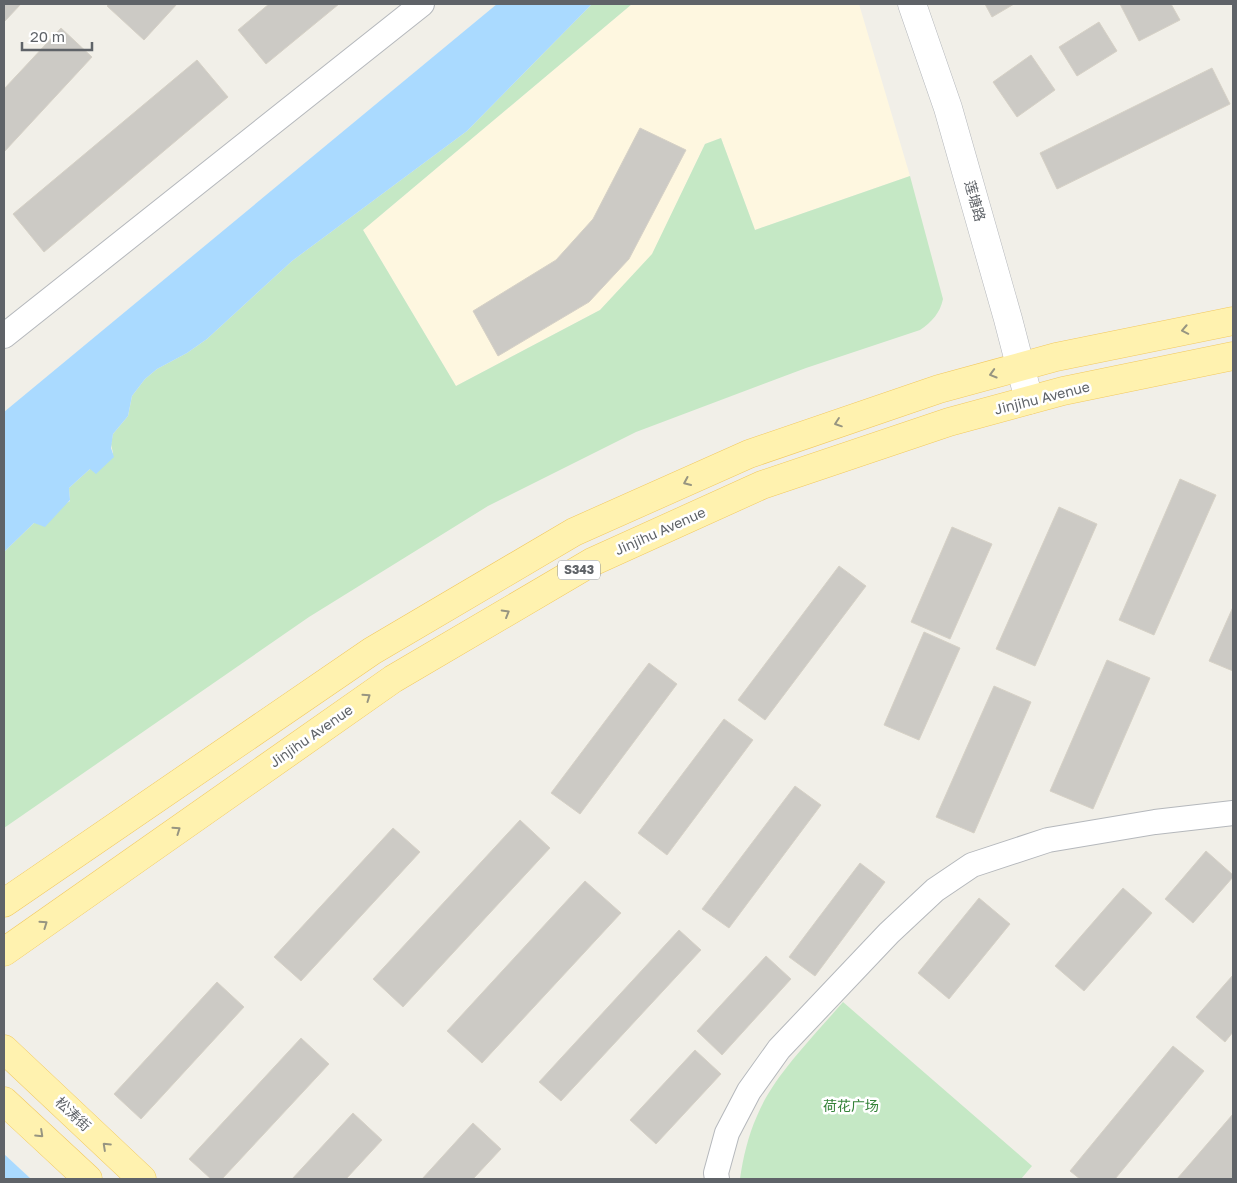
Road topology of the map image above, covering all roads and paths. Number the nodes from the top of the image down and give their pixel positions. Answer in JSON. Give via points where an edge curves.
{"nodes":[{"id":1,"x":422,"y":4,"type":"edge"},
{"id":2,"x":912,"y":4,"type":"edge"},
{"id":3,"x":1233,"y":321,"type":"edge"},
{"id":4,"x":4,"y":336,"type":"edge"},
{"id":5,"x":1233,"y":356,"type":"edge"},
{"id":6,"x":1020,"y":367,"type":"junction"},
{"id":7,"x":1029,"y":400,"type":"junction"},
{"id":8,"x":1233,"y":813,"type":"edge"},
{"id":9,"x":4,"y":903,"type":"edge"},
{"id":10,"x":4,"y":952,"type":"edge"},
{"id":11,"x":4,"y":1049,"type":"edge"},
{"id":12,"x":4,"y":1101,"type":"edge"},
{"id":13,"x":88,"y":1179,"type":"edge"},
{"id":14,"x":142,"y":1179,"type":"edge"},
{"id":15,"x":716,"y":1179,"type":"edge"}],
"edges":[{"from":1,"to":4,"type":"street"},
{"from":2,"to":6,"type":"street","name":"莲塘路","via":[[948,108]]},
{"from":3,"to":6,"type":"main road","number":"S343","one_way":true},
{"from":5,"to":7,"type":"main road","name":"Jinjihu Avenue","number":"S343","via":[[1063,390]]},
{"from":6,"to":7,"type":"street","name":"莲塘路"},
{"from":6,"to":9,"type":"main road","number":"S343","one_way":true,"via":[[939,389],[750,454],[574,532],[372,651]]},
{"from":10,"to":7,"type":"main road","name":"Jinjihu Avenue","number":"S343","one_way":true,"via":[[393,679],[592,562],[762,485],[949,422]]},
{"from":8,"to":15,"type":"street","via":[[1048,840],[972,865],[935,890],[888,933],[779,1049],[749,1091],[727,1133]]},
{"from":14,"to":11,"type":"main road","name":"松涛街","one_way":true},
{"from":12,"to":13,"type":"main road","one_way":true}]}
